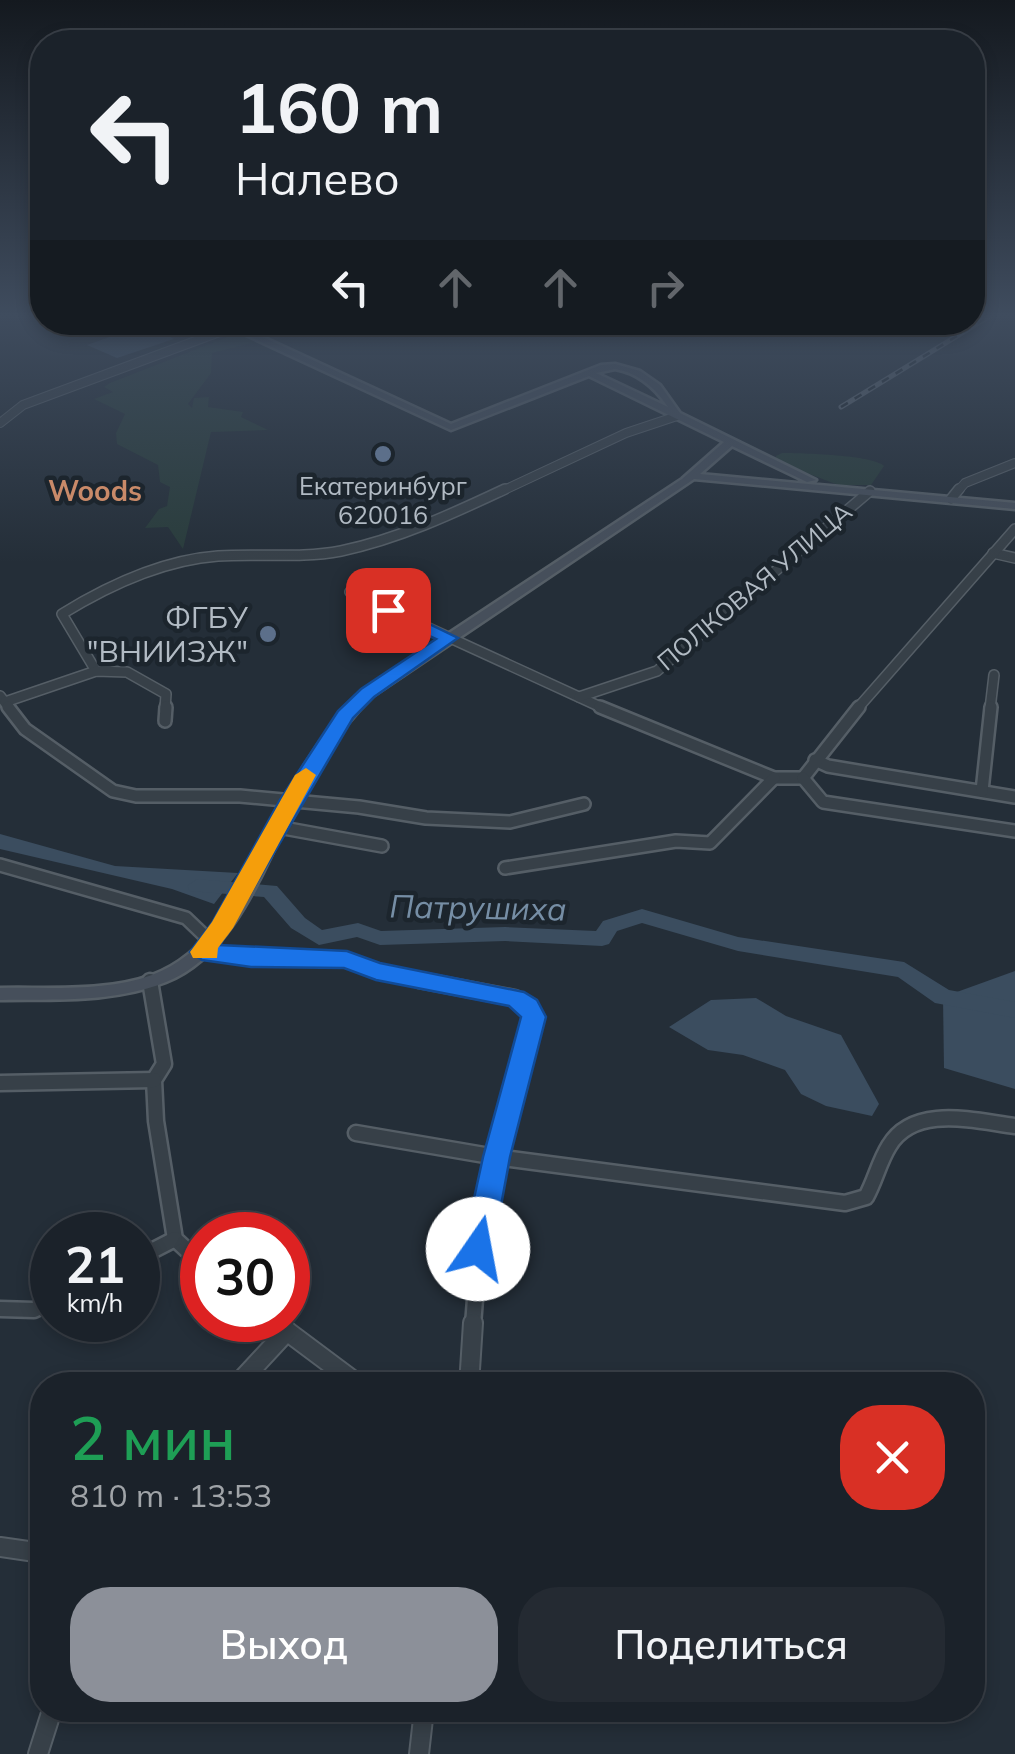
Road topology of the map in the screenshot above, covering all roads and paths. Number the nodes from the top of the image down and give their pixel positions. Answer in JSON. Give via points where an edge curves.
{"nodes":[{"id":1,"x":41,"y":399,"type":"edge"},
{"id":2,"x":390,"y":399,"type":"edge"},
{"id":3,"x":523,"y":399,"type":"edge"},
{"id":4,"x":642,"y":399,"type":"edge"},
{"id":5,"x":665,"y":399,"type":"edge"},
{"id":6,"x":3,"y":415,"type":"edge"},
{"id":7,"x":677,"y":416,"type":"junction"},
{"id":8,"x":0,"y":424,"type":"edge"},
{"id":9,"x":730,"y":442,"type":"junction"},
{"id":10,"x":1015,"y":463,"type":"edge"},
{"id":11,"x":693,"y":476,"type":"junction"},
{"id":12,"x":822,"y":485,"type":"junction"},
{"id":13,"x":870,"y":490,"type":"junction"},
{"id":14,"x":951,"y":499,"type":"junction"},
{"id":15,"x":1015,"y":506,"type":"edge"},
{"id":16,"x":1015,"y":529,"type":"edge"},
{"id":17,"x":993,"y":553,"type":"junction"},
{"id":18,"x":1015,"y":558,"type":"edge"},
{"id":19,"x":350,"y":592,"type":"dead end"},
{"id":20,"x":449,"y":638,"type":"junction"},
{"id":21,"x":96,"y":671,"type":"junction"},
{"id":22,"x":994,"y":674,"type":"dead end"},
{"id":23,"x":579,"y":698,"type":"junction"},
{"id":24,"x":2,"y":699,"type":"edge"},
{"id":25,"x":165,"y":721,"type":"dead end"},
{"id":26,"x":815,"y":760,"type":"junction"},
{"id":27,"x":774,"y":778,"type":"junction"},
{"id":28,"x":803,"y":778,"type":"junction"},
{"id":29,"x":982,"y":791,"type":"junction"},
{"id":30,"x":1015,"y":798,"type":"edge"},
{"id":31,"x":291,"y":800,"type":"junction"},
{"id":32,"x":584,"y":804,"type":"dead end"},
{"id":33,"x":278,"y":827,"type":"junction"},
{"id":34,"x":1015,"y":831,"type":"edge"},
{"id":35,"x":382,"y":846,"type":"dead end"},
{"id":36,"x":0,"y":865,"type":"edge"},
{"id":37,"x":505,"y":868,"type":"dead end"},
{"id":38,"x":211,"y":940,"type":"junction"},
{"id":39,"x":150,"y":981,"type":"junction"},
{"id":40,"x":0,"y":994,"type":"edge"},
{"id":41,"x":154,"y":1080,"type":"junction"},
{"id":42,"x":0,"y":1083,"type":"edge"},
{"id":43,"x":1015,"y":1126,"type":"edge"},
{"id":44,"x":356,"y":1132,"type":"dead end"},
{"id":45,"x":496,"y":1157,"type":"junction"},
{"id":46,"x":175,"y":1239,"type":"junction"},
{"id":47,"x":180,"y":1244,"type":"edge"},
{"id":48,"x":160,"y":1247,"type":"edge"},
{"id":49,"x":0,"y":1309,"type":"edge"},
{"id":50,"x":30,"y":1310,"type":"edge"},
{"id":51,"x":268,"y":1342,"type":"edge"},
{"id":52,"x":302,"y":1342,"type":"edge"},
{"id":53,"x":246,"y":1372,"type":"edge"},
{"id":54,"x":342,"y":1372,"type":"edge"},
{"id":55,"x":470,"y":1372,"type":"edge"},
{"id":56,"x":0,"y":1547,"type":"edge"},
{"id":57,"x":30,"y":1552,"type":"edge"},
{"id":58,"x":48,"y":1722,"type":"edge"},
{"id":59,"x":423,"y":1722,"type":"edge"},
{"id":60,"x":38,"y":1754,"type":"edge"},
{"id":61,"x":420,"y":1754,"type":"edge"}],
"edges":[{"from":1,"to":6,"type":"street"},
{"from":2,"to":3,"type":"street","via":[[450,427]]},
{"from":4,"to":7,"type":"street"},
{"from":5,"to":7,"type":"street"},
{"from":6,"to":8,"type":"street"},
{"from":7,"to":9,"type":"street"},
{"from":7,"to":21,"type":"street","via":[[625,432],[450,516],[379,539],[302,556],[181,562],[78,603],[62,614],[76,649]]},
{"from":9,"to":11,"type":"street"},
{"from":9,"to":12,"type":"street"},
{"from":10,"to":14,"type":"street","via":[[965,482]]},
{"from":11,"to":12,"type":"street"},
{"from":11,"to":20,"type":"street"},
{"from":12,"to":13,"type":"street"},
{"from":13,"to":14,"type":"street"},
{"from":13,"to":23,"type":"street","name":"ПОЛКОВАЯ УЛИЦА","via":[[657,670]]},
{"from":14,"to":15,"type":"street"},
{"from":16,"to":17,"type":"street"},
{"from":17,"to":18,"type":"street"},
{"from":17,"to":26,"type":"street"},
{"from":19,"to":20,"type":"street"},
{"from":20,"to":23,"type":"street"},
{"from":20,"to":31,"type":"street","via":[[345,715]]},
{"from":21,"to":24,"type":"street"},
{"from":21,"to":25,"type":"street","via":[[127,672],[166,694]]},
{"from":22,"to":29,"type":"street"},
{"from":23,"to":27,"type":"street"},
{"from":24,"to":31,"type":"street","via":[[25,729],[113,791]]},
{"from":26,"to":28,"type":"street"},
{"from":26,"to":29,"type":"street"},
{"from":27,"to":28,"type":"street"},
{"from":27,"to":37,"type":"street","via":[[710,842],[676,841]]},
{"from":28,"to":34,"type":"street","via":[[823,802]]},
{"from":29,"to":30,"type":"street"},
{"from":31,"to":32,"type":"street","via":[[510,822]]},
{"from":31,"to":33,"type":"street"},
{"from":33,"to":35,"type":"street"},
{"from":33,"to":38,"type":"street"},
{"from":36,"to":38,"type":"street","via":[[186,918]]},
{"from":38,"to":39,"type":"street","via":[[180,969]]},
{"from":38,"to":45,"type":"street","via":[[251,958],[347,960],[528,1006],[534,1017]]},
{"from":39,"to":40,"type":"street"},
{"from":39,"to":41,"type":"street","via":[[164,1064]]},
{"from":41,"to":42,"type":"street"},
{"from":41,"to":46,"type":"street"},
{"from":43,"to":45,"type":"street","via":[[947,1120],[903,1130],[866,1198],[844,1203]]},
{"from":44,"to":45,"type":"street"},
{"from":45,"to":55,"type":"street","via":[[478,1249]]},
{"from":46,"to":47,"type":"street"},
{"from":46,"to":48,"type":"street"},
{"from":49,"to":50,"type":"street"},
{"from":51,"to":53,"type":"street"},
{"from":52,"to":54,"type":"street"},
{"from":56,"to":57,"type":"street"},
{"from":58,"to":60,"type":"street"},
{"from":59,"to":61,"type":"street"}]}
